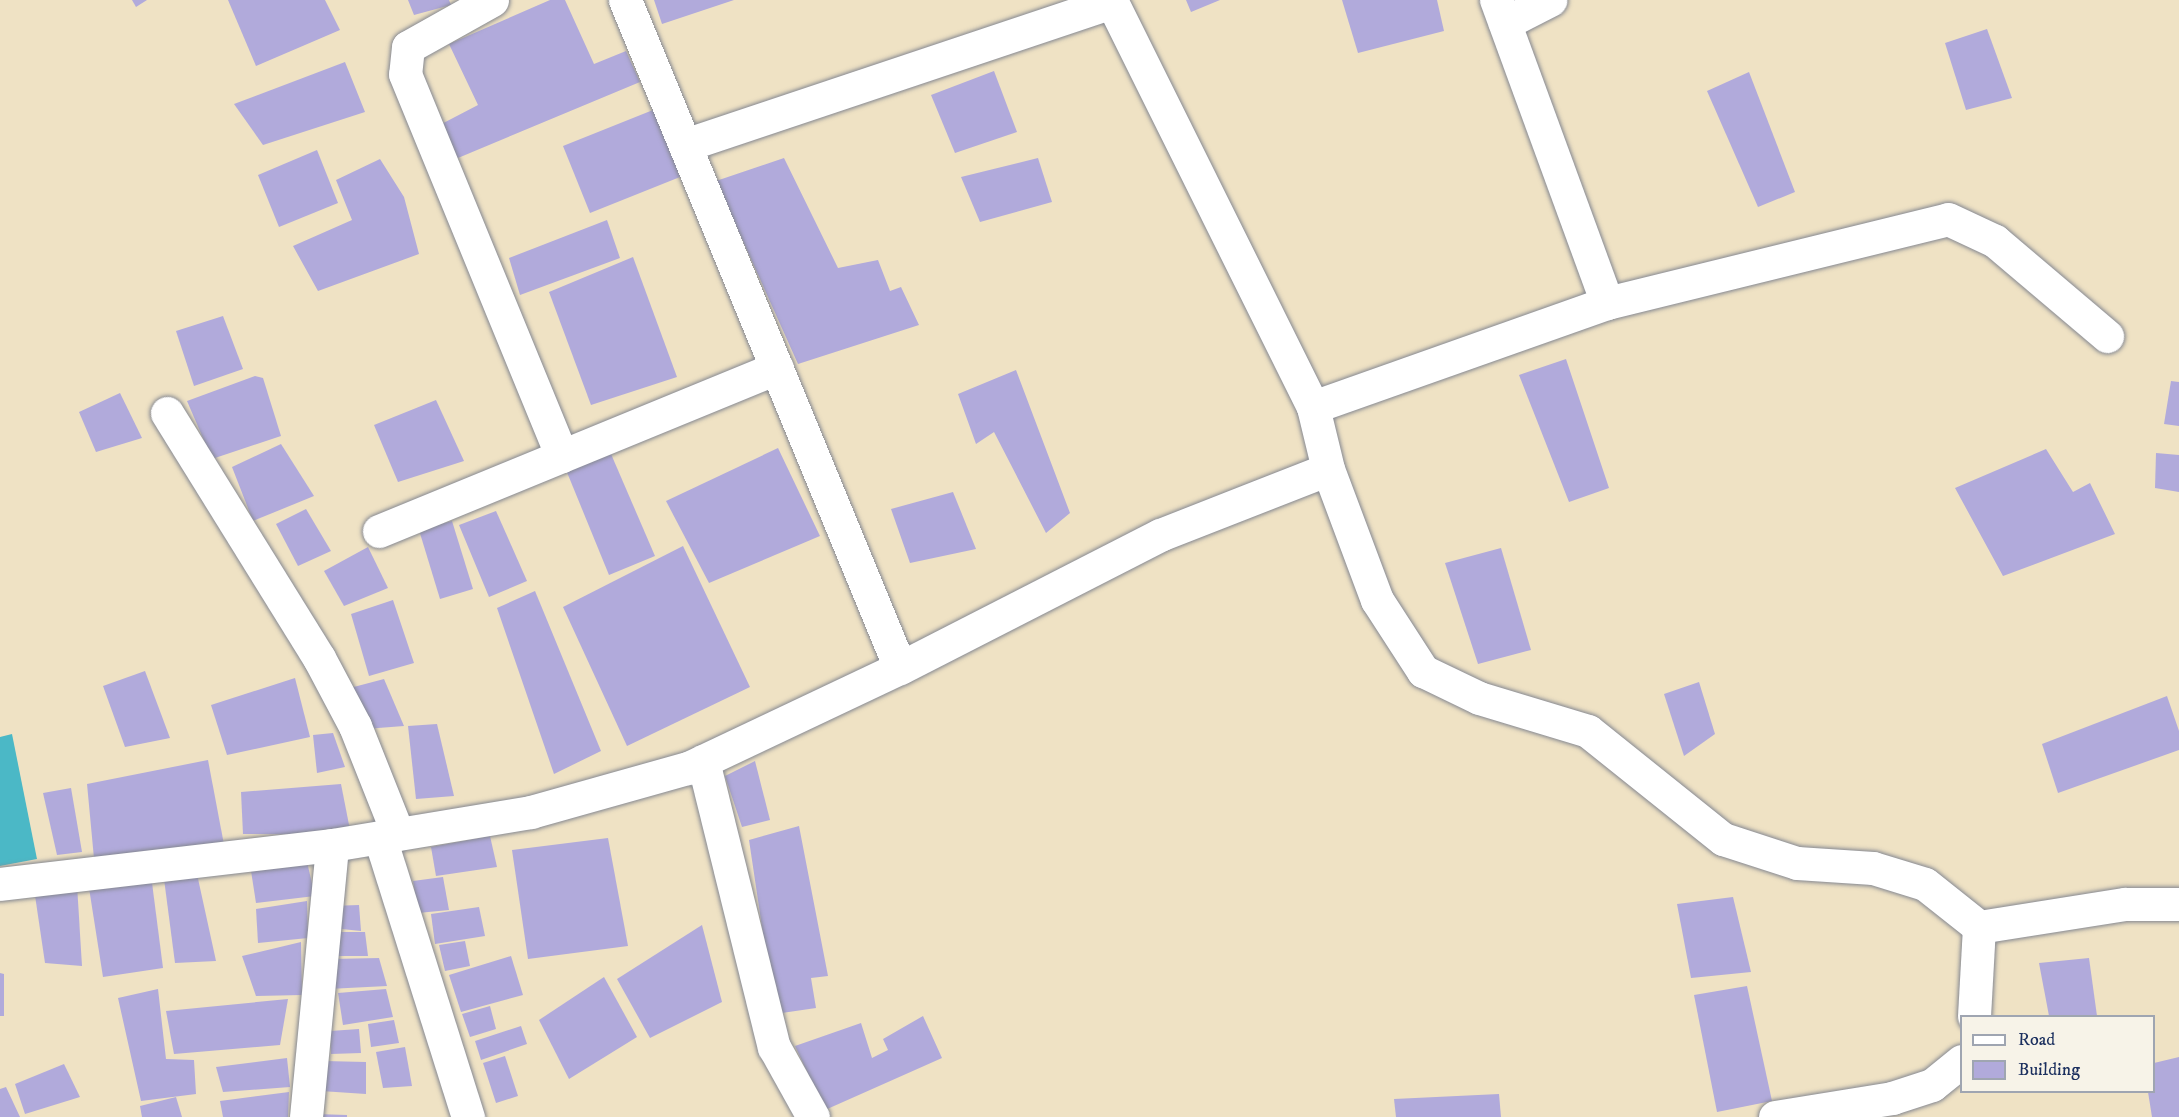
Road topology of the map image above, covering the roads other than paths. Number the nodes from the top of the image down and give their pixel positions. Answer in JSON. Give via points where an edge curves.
{"nodes":[{"id":1,"x":492,"y":0,"type":"edge"},
{"id":2,"x":625,"y":0,"type":"edge"},
{"id":3,"x":1550,"y":0,"type":"edge"},
{"id":4,"x":1111,"y":1,"type":"edge"},
{"id":5,"x":1500,"y":11,"type":"edge"},
{"id":6,"x":685,"y":145,"type":"junction"},
{"id":7,"x":1607,"y":303,"type":"junction"},
{"id":8,"x":2107,"y":336,"type":"dead end"},
{"id":9,"x":777,"y":368,"type":"junction"},
{"id":10,"x":1313,"y":407,"type":"junction"},
{"id":11,"x":167,"y":413,"type":"dead end"},
{"id":12,"x":562,"y":456,"type":"junction"},
{"id":13,"x":1328,"y":469,"type":"junction"},
{"id":14,"x":379,"y":531,"type":"dead end"},
{"id":15,"x":900,"y":668,"type":"junction"},
{"id":16,"x":703,"y":760,"type":"junction"},
{"id":17,"x":389,"y":836,"type":"junction"},
{"id":18,"x":332,"y":845,"type":"junction"},
{"id":19,"x":0,"y":884,"type":"edge"},
{"id":20,"x":2179,"y":904,"type":"edge"},
{"id":21,"x":1979,"y":927,"type":"junction"},
{"id":22,"x":1974,"y":1015,"type":"edge"},
{"id":23,"x":1960,"y":1063,"type":"edge"},
{"id":24,"x":306,"y":1117,"type":"edge"},
{"id":25,"x":468,"y":1117,"type":"edge"},
{"id":26,"x":813,"y":1117,"type":"edge"},
{"id":27,"x":1775,"y":1117,"type":"edge"}],
"edges":[{"from":1,"to":12,"type":"street","via":[[408,47],[405,74]]},
{"from":2,"to":6,"type":"street"},
{"from":3,"to":5,"type":"street"},
{"from":4,"to":6,"type":"street"},
{"from":4,"to":10,"type":"street"},
{"from":5,"to":7,"type":"street"},
{"from":6,"to":9,"type":"street"},
{"from":7,"to":8,"type":"street","via":[[1948,219],[1995,241]]},
{"from":7,"to":10,"type":"street"},
{"from":9,"to":12,"type":"street"},
{"from":9,"to":15,"type":"street"},
{"from":10,"to":13,"type":"street"},
{"from":11,"to":17,"type":"street","via":[[319,658],[355,726]]},
{"from":12,"to":14,"type":"street"},
{"from":13,"to":15,"type":"street","via":[[1160,534]]},
{"from":13,"to":21,"type":"street","via":[[1377,600],[1423,671],[1479,698],[1587,731],[1723,839],[1797,863],[1873,868],[1925,884]]},
{"from":15,"to":16,"type":"street"},
{"from":16,"to":17,"type":"street","via":[[531,812]]},
{"from":16,"to":26,"type":"street","via":[[774,1047]]},
{"from":17,"to":18,"type":"street"},
{"from":17,"to":25,"type":"street"},
{"from":18,"to":19,"type":"street"},
{"from":18,"to":24,"type":"street"},
{"from":20,"to":21,"type":"street","via":[[2125,904]]},
{"from":21,"to":22,"type":"street"},
{"from":23,"to":27,"type":"street","via":[[1932,1084],[1892,1098]]}]}
